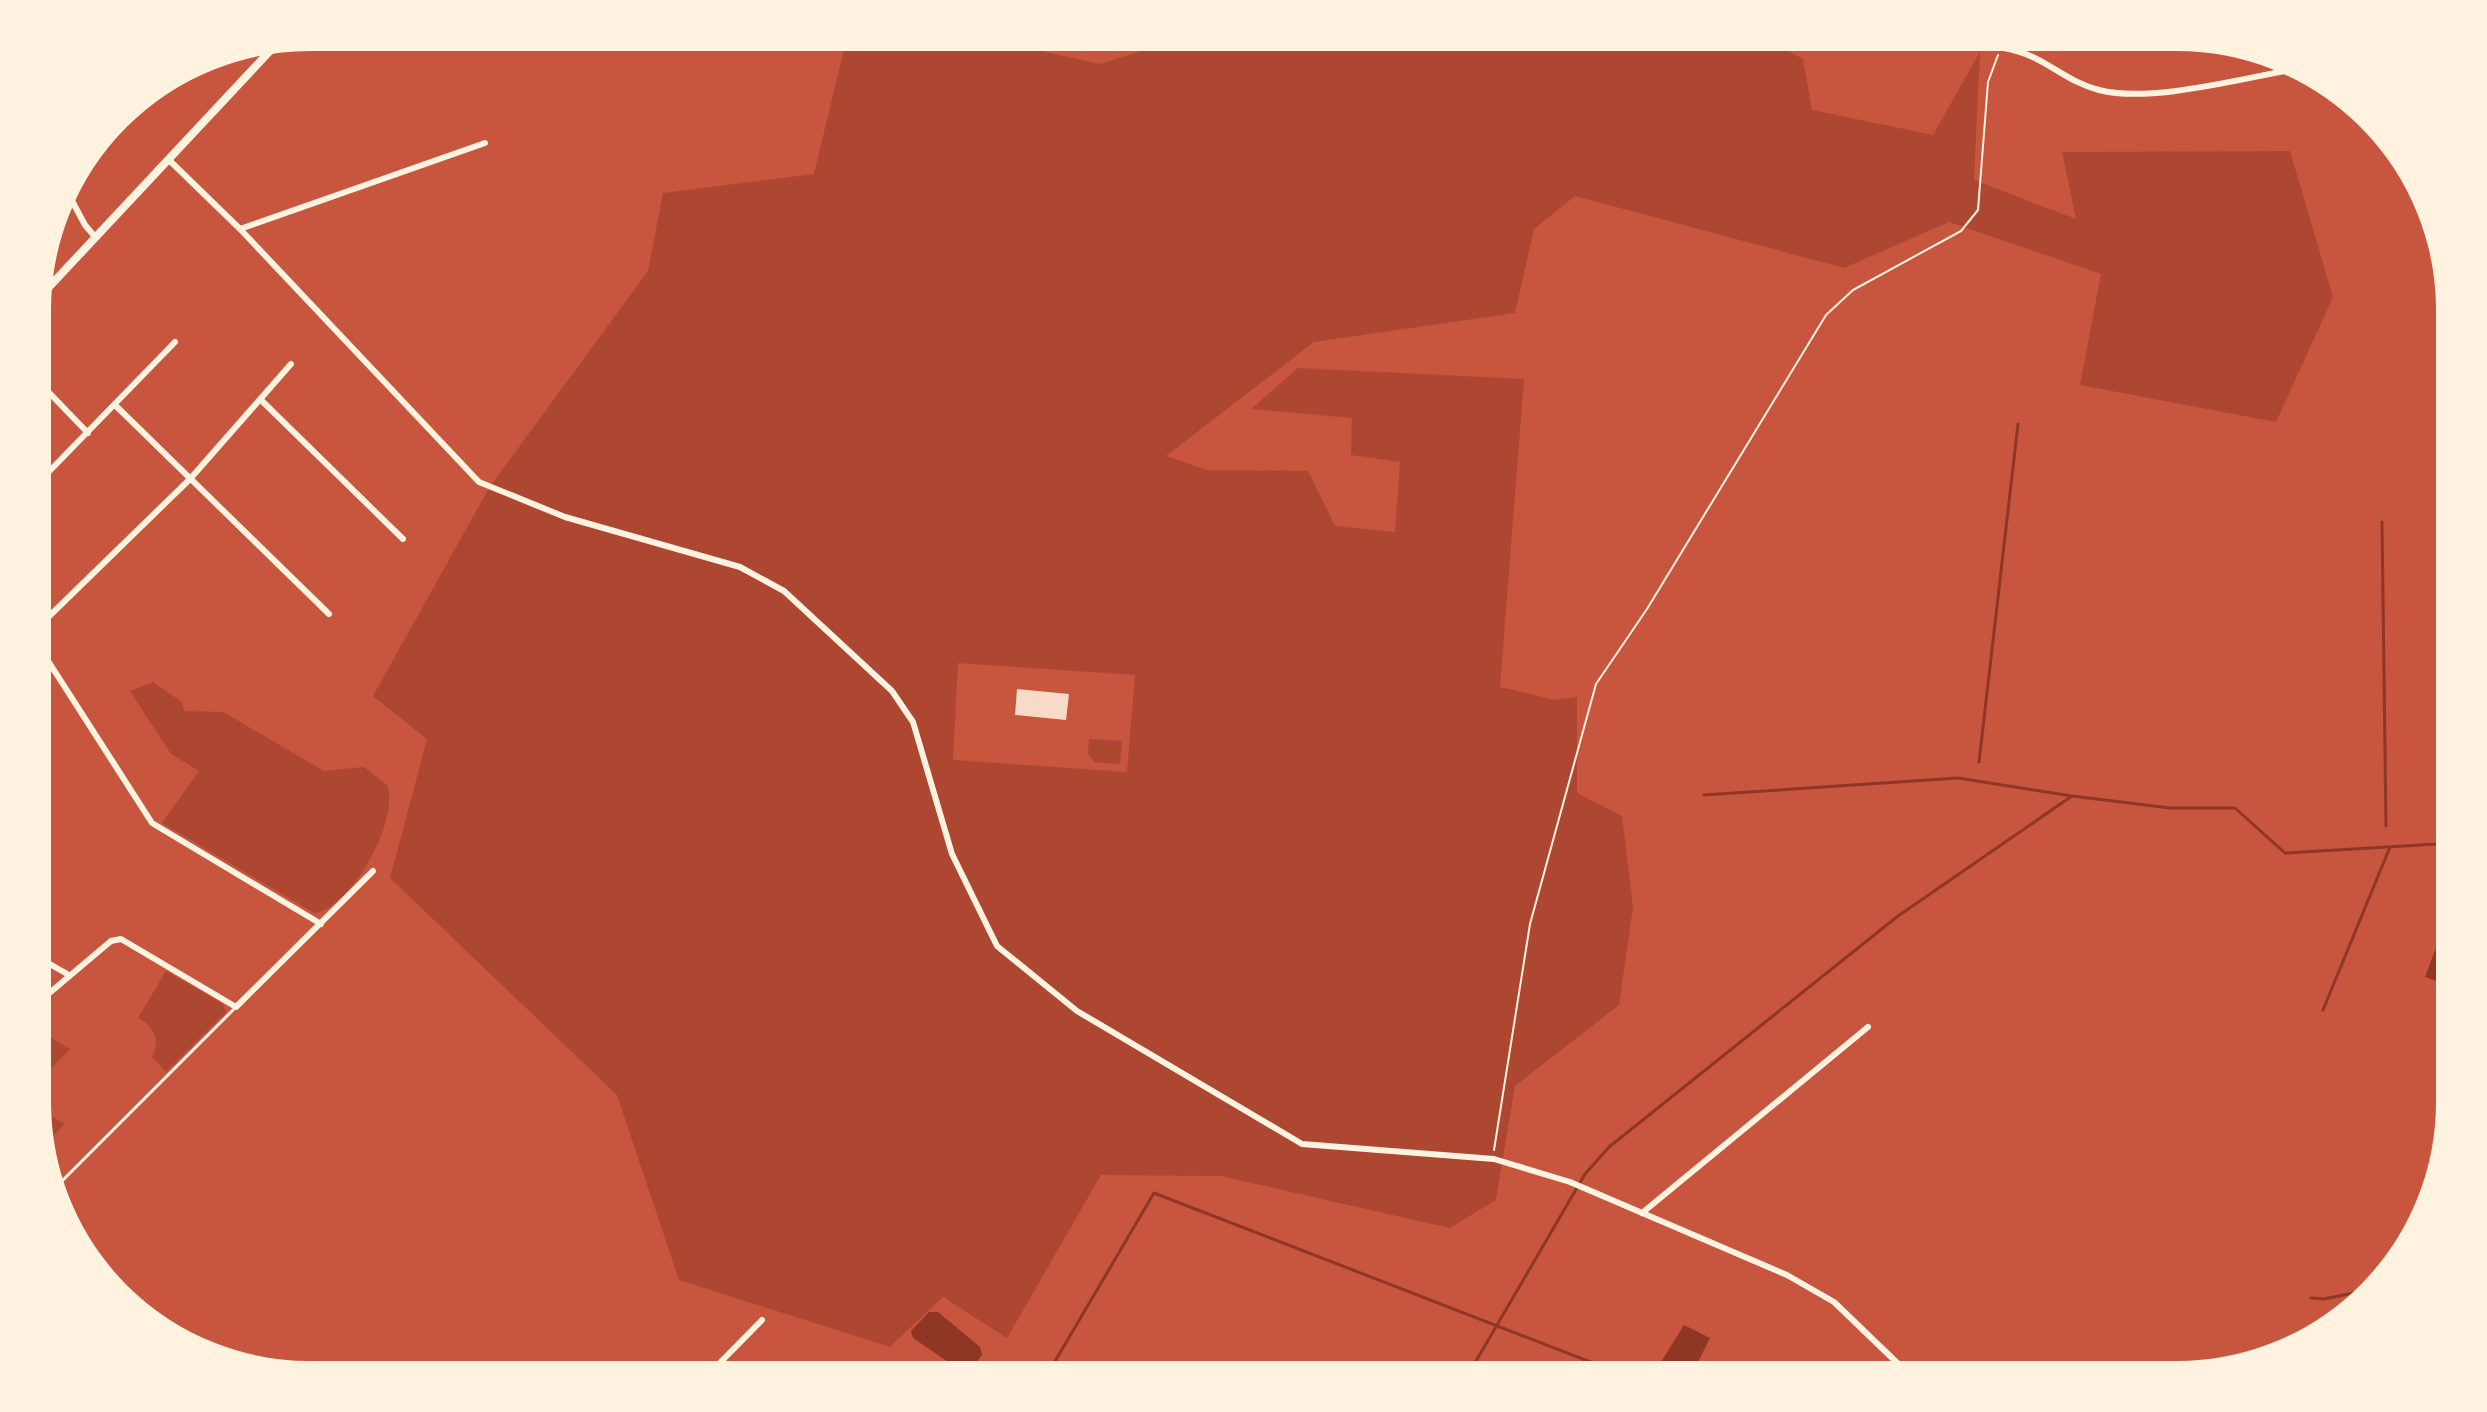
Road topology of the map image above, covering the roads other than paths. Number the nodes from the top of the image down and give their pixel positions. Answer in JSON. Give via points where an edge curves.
{"nodes":[{"id":1,"x":2004,"y":48,"type":"road end"},
{"id":2,"x":272,"y":49,"type":"edge"},
{"id":3,"x":2287,"y":70,"type":"edge"},
{"id":4,"x":485,"y":143,"type":"dead end"},
{"id":5,"x":168,"y":159,"type":"junction"},
{"id":6,"x":71,"y":198,"type":"edge"},
{"id":7,"x":240,"y":229,"type":"junction"},
{"id":8,"x":96,"y":238,"type":"junction"},
{"id":9,"x":47,"y":289,"type":"edge"},
{"id":10,"x":175,"y":342,"type":"dead end"},
{"id":11,"x":291,"y":364,"type":"dead end"},
{"id":12,"x":46,"y":389,"type":"edge"},
{"id":13,"x":261,"y":400,"type":"junction"},
{"id":14,"x":116,"y":406,"type":"junction"},
{"id":15,"x":88,"y":433,"type":"junction"},
{"id":16,"x":46,"y":475,"type":"edge"},
{"id":17,"x":190,"y":479,"type":"junction"},
{"id":18,"x":403,"y":539,"type":"dead end"},
{"id":19,"x":329,"y":614,"type":"dead end"},
{"id":20,"x":46,"y":619,"type":"edge"},
{"id":21,"x":46,"y":658,"type":"edge"},
{"id":22,"x":373,"y":871,"type":"dead end"},
{"id":23,"x":321,"y":924,"type":"junction"},
{"id":24,"x":46,"y":962,"type":"edge"},
{"id":25,"x":69,"y":975,"type":"junction"},
{"id":26,"x":46,"y":995,"type":"edge"},
{"id":27,"x":236,"y":1007,"type":"junction"},
{"id":28,"x":1868,"y":1027,"type":"dead end"},
{"id":29,"x":60,"y":1184,"type":"edge"},
{"id":30,"x":1642,"y":1213,"type":"junction"},
{"id":31,"x":762,"y":1320,"type":"dead end"},
{"id":32,"x":1900,"y":1365,"type":"edge"},
{"id":33,"x":717,"y":1366,"type":"edge"}],
"edges":[{"from":1,"to":3,"type":"street","via":[[2040,58],[2080,85],[2137,96]]},
{"from":2,"to":5,"type":"street"},
{"from":4,"to":7,"type":"street"},
{"from":5,"to":7,"type":"street"},
{"from":5,"to":8,"type":"street"},
{"from":6,"to":8,"type":"street"},
{"from":7,"to":30,"type":"street","via":[[479,482],[565,517],[761,577],[784,591],[892,691],[913,722],[952,854],[997,946],[1077,1011],[1302,1144],[1494,1159],[1570,1182]]},
{"from":8,"to":9,"type":"street"},
{"from":10,"to":14,"type":"street"},
{"from":11,"to":13,"type":"street"},
{"from":12,"to":15,"type":"street"},
{"from":13,"to":17,"type":"street"},
{"from":13,"to":18,"type":"street"},
{"from":14,"to":15,"type":"street"},
{"from":14,"to":17,"type":"street"},
{"from":15,"to":16,"type":"street"},
{"from":17,"to":19,"type":"street"},
{"from":17,"to":20,"type":"street"},
{"from":21,"to":23,"type":"street","via":[[152,823]]},
{"from":22,"to":23,"type":"street"},
{"from":23,"to":27,"type":"street"},
{"from":24,"to":25,"type":"street"},
{"from":25,"to":26,"type":"street"},
{"from":25,"to":27,"type":"street","via":[[111,941],[121,939]]},
{"from":27,"to":29,"type":"lane"},
{"from":28,"to":30,"type":"street"},
{"from":30,"to":32,"type":"street","via":[[1787,1275],[1834,1302]]},
{"from":31,"to":33,"type":"street"}]}
